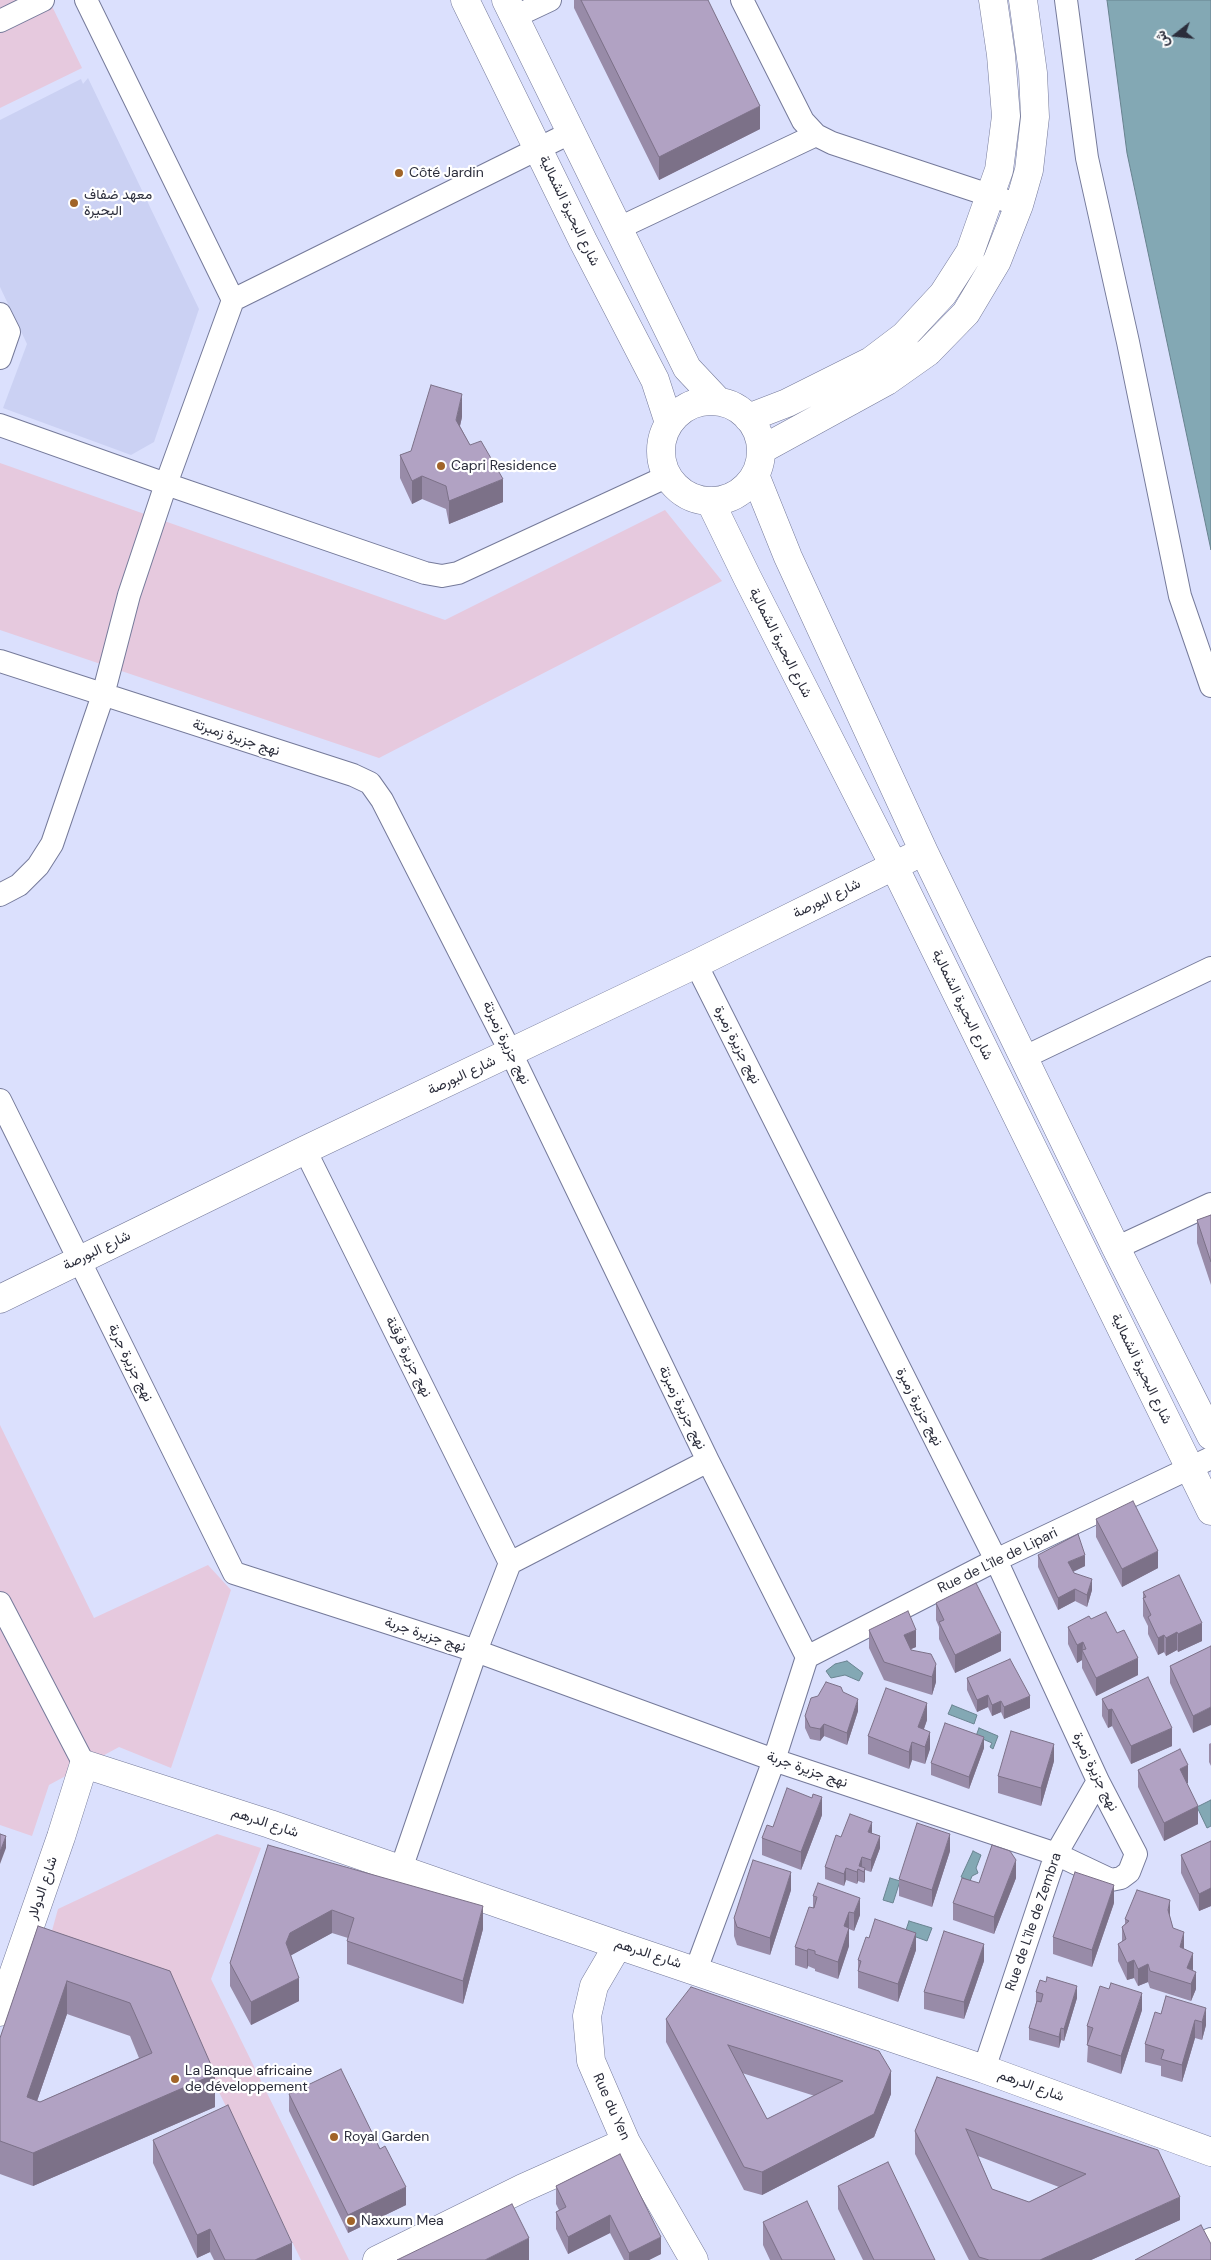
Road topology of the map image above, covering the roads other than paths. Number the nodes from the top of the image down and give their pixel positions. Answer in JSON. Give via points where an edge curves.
{"nodes":[{"id":1,"x":43,"y":0,"type":"edge"},
{"id":2,"x":86,"y":0,"type":"edge"},
{"id":3,"x":465,"y":0,"type":"edge"},
{"id":4,"x":550,"y":0,"type":"edge"},
{"id":5,"x":742,"y":0,"type":"edge"},
{"id":6,"x":993,"y":0,"type":"edge"},
{"id":7,"x":1023,"y":0,"type":"edge"},
{"id":8,"x":1066,"y":0,"type":"edge"},
{"id":9,"x":510,"y":8,"type":"edge"},
{"id":10,"x":0,"y":21,"type":"edge"},
{"id":11,"x":570,"y":133,"type":"junction"},
{"id":12,"x":816,"y":135,"type":"junction"},
{"id":13,"x":537,"y":148,"type":"junction"},
{"id":14,"x":991,"y":197,"type":"junction"},
{"id":15,"x":1019,"y":205,"type":"junction"},
{"id":16,"x":617,"y":229,"type":"junction"},
{"id":17,"x":233,"y":300,"type":"junction"},
{"id":18,"x":0,"y":314,"type":"edge"},
{"id":19,"x":0,"y":358,"type":"edge"},
{"id":20,"x":718,"y":401,"type":"junction"},
{"id":21,"x":748,"y":418,"type":"junction"},
{"id":22,"x":669,"y":424,"type":"junction"},
{"id":23,"x":0,"y":425,"type":"edge"},
{"id":24,"x":758,"y":463,"type":"junction"},
{"id":25,"x":668,"y":476,"type":"junction"},
{"id":26,"x":166,"y":484,"type":"junction"},
{"id":27,"x":710,"y":501,"type":"junction"},
{"id":28,"x":0,"y":661,"type":"edge"},
{"id":29,"x":1211,"y":686,"type":"edge"},
{"id":30,"x":103,"y":695,"type":"junction"},
{"id":31,"x":924,"y":852,"type":"junction"},
{"id":32,"x":894,"y":866,"type":"junction"},
{"id":33,"x":0,"y":895,"type":"edge"},
{"id":34,"x":696,"y":964,"type":"junction"},
{"id":35,"x":1211,"y":968,"type":"edge"},
{"id":36,"x":511,"y":1053,"type":"junction"},
{"id":37,"x":1024,"y":1058,"type":"junction"},
{"id":38,"x":0,"y":1100,"type":"edge"},
{"id":39,"x":305,"y":1150,"type":"junction"},
{"id":40,"x":1211,"y":1204,"type":"edge"},
{"id":41,"x":1116,"y":1248,"type":"junction"},
{"id":42,"x":78,"y":1260,"type":"junction"},
{"id":43,"x":0,"y":1298,"type":"edge"},
{"id":44,"x":1211,"y":1436,"type":"edge"},
{"id":45,"x":708,"y":1462,"type":"junction"},
{"id":46,"x":1200,"y":1463,"type":"edge"},
{"id":47,"x":1211,"y":1511,"type":"edge"},
{"id":48,"x":996,"y":1560,"type":"junction"},
{"id":49,"x":510,"y":1564,"type":"junction"},
{"id":50,"x":0,"y":1603,"type":"edge"},
{"id":51,"x":476,"y":1651,"type":"junction"},
{"id":52,"x":807,"y":1657,"type":"junction"},
{"id":53,"x":774,"y":1760,"type":"junction"},
{"id":54,"x":84,"y":1764,"type":"junction"},
{"id":55,"x":1098,"y":1781,"type":"junction"},
{"id":56,"x":1056,"y":1854,"type":"junction"},
{"id":57,"x":402,"y":1869,"type":"junction"},
{"id":58,"x":1111,"y":1880,"type":"joint"},
{"id":59,"x":618,"y":1945,"type":"junction"},
{"id":60,"x":696,"y":1970,"type":"junction"},
{"id":61,"x":0,"y":2012,"type":"edge"},
{"id":62,"x":984,"y":2068,"type":"junction"},
{"id":63,"x":626,"y":2142,"type":"junction"},
{"id":64,"x":1211,"y":2152,"type":"edge"},
{"id":65,"x":1211,"y":2239,"type":"edge"},
{"id":66,"x":376,"y":2260,"type":"edge"},
{"id":67,"x":694,"y":2260,"type":"edge"},
{"id":68,"x":1166,"y":2260,"type":"edge"}],
"edges":[{"from":1,"to":10,"type":"street"},
{"from":2,"to":17,"type":"street"},
{"from":3,"to":13,"type":"street","name":"شارع البحيرة الشمالية"},
{"from":4,"to":9,"type":"street"},
{"from":5,"to":12,"type":"street","via":[[803,121]]},
{"from":6,"to":14,"type":"street","via":[[1006,116],[999,170]]},
{"from":7,"to":15,"type":"street","via":[[1033,74],[1034,117],[1029,170]]},
{"from":8,"to":29,"type":"street","via":[[1087,158],[1180,596]]},
{"from":9,"to":11,"type":"street"},
{"from":11,"to":13,"type":"street"},
{"from":11,"to":16,"type":"street"},
{"from":12,"to":14,"type":"street","via":[[832,144]]},
{"from":12,"to":16,"type":"street"},
{"from":13,"to":17,"type":"street"},
{"from":13,"to":22,"type":"street","name":"شارع البحيرة الشمالية","via":[[654,380]]},
{"from":14,"to":15,"type":"street"},
{"from":14,"to":21,"type":"street","via":[[970,252],[943,294],[904,336],[870,361],[826,385]]},
{"from":15,"to":24,"type":"street","via":[[997,261],[966,313],[928,352]]},
{"from":16,"to":20,"type":"street","via":[[687,368]]},
{"from":17,"to":26,"type":"street"},
{"from":18,"to":19,"type":"street","via":[[9,332]]},
{"from":20,"to":21,"type":"street","via":[[735,406]]},
{"from":20,"to":22,"type":"street","via":[[699,402],[682,410]]},
{"from":21,"to":24,"type":"street","via":[[757,432]]},
{"from":22,"to":25,"type":"street","via":[[661,450]]},
{"from":23,"to":26,"type":"street"},
{"from":24,"to":27,"type":"street","via":[[743,489],[728,498]]},
{"from":24,"to":31,"type":"street","via":[[788,557]]},
{"from":25,"to":26,"type":"street","via":[[458,573],[442,576]]},
{"from":25,"to":27,"type":"street","via":[[690,496]]},
{"from":26,"to":30,"type":"street","via":[[129,595]]},
{"from":27,"to":32,"type":"street","name":"شارع البحيرة الشمالية"},
{"from":28,"to":30,"type":"street","name":"نهج جزيرة زمبرتة"},
{"from":30,"to":33,"type":"street","via":[[52,844],[38,866],[19,884]]},
{"from":30,"to":36,"type":"street","name":"نهج جزيرة زمبرتة","via":[[370,783],[382,800]]},
{"from":31,"to":32,"type":"street","name":"شارع البورصة"},
{"from":31,"to":37,"type":"street"},
{"from":32,"to":34,"type":"street","name":"شارع البورصة"},
{"from":32,"to":46,"type":"street","name":"شارع البحيرة الشمالية"},
{"from":34,"to":36,"type":"street","name":"شارع البورصة"},
{"from":34,"to":48,"type":"street","name":"نهج جزيرة زمبرة"},
{"from":35,"to":37,"type":"street"},
{"from":36,"to":39,"type":"street","name":"شارع البورصة"},
{"from":36,"to":45,"type":"street","name":"نهج جزيرة زمبرتة"},
{"from":37,"to":41,"type":"street"},
{"from":38,"to":42,"type":"street","name":"نهج جزيرة جربة"},
{"from":39,"to":42,"type":"street","name":"شارع البورصة"},
{"from":39,"to":49,"type":"street","name":"نهج جزيرة قرقنة"},
{"from":40,"to":41,"type":"street"},
{"from":41,"to":44,"type":"street"},
{"from":42,"to":43,"type":"street","name":"شارع البورصة"},
{"from":42,"to":51,"type":"street","name":"نهج جزيرة جربة","via":[[234,1572]]},
{"from":45,"to":49,"type":"street"},
{"from":45,"to":52,"type":"street","name":"نهج جزيرة زمبرتة"},
{"from":46,"to":47,"type":"street","name":"شارع البحيرة الشمالية"},
{"from":46,"to":48,"type":"street","name":"Rue de L'île de Lipari"},
{"from":48,"to":52,"type":"street","name":"Rue de L'île de Lipari"},
{"from":48,"to":55,"type":"street","name":"نهج جزيرة زمبرة"},
{"from":49,"to":51,"type":"street"},
{"from":50,"to":54,"type":"street"},
{"from":51,"to":53,"type":"street","name":"نهج جزيرة جربة"},
{"from":51,"to":57,"type":"street"},
{"from":52,"to":53,"type":"street"},
{"from":53,"to":56,"type":"street","name":"نهج جزيرة جربة"},
{"from":53,"to":60,"type":"street"},
{"from":54,"to":57,"type":"street","name":"شارع الدرهم"},
{"from":54,"to":61,"type":"street","name":"شارع الدولار"},
{"from":55,"to":56,"type":"street","name":"Rue de L'île de Zembra"},
{"from":55,"to":58,"type":"street","name":"نهج جزيرة زمبرة","via":[[1136,1854],[1129,1872]]},
{"from":56,"to":58,"type":"street","name":"نهج جزيرة جربة"},
{"from":56,"to":62,"type":"street","name":"Rue de L'île de Zembra"},
{"from":57,"to":59,"type":"street","name":"شارع الدرهم"},
{"from":59,"to":60,"type":"street","name":"شارع الدرهم"},
{"from":59,"to":63,"type":"street","name":"Rue du Yen","via":[[594,1986],[587,2016],[591,2061]]},
{"from":60,"to":62,"type":"street","name":"شارع الدرهم"},
{"from":62,"to":64,"type":"street","name":"شارع الدرهم"},
{"from":63,"to":66,"type":"street"},
{"from":63,"to":67,"type":"street","name":"Rue du Yen"},
{"from":65,"to":68,"type":"street"}]}
